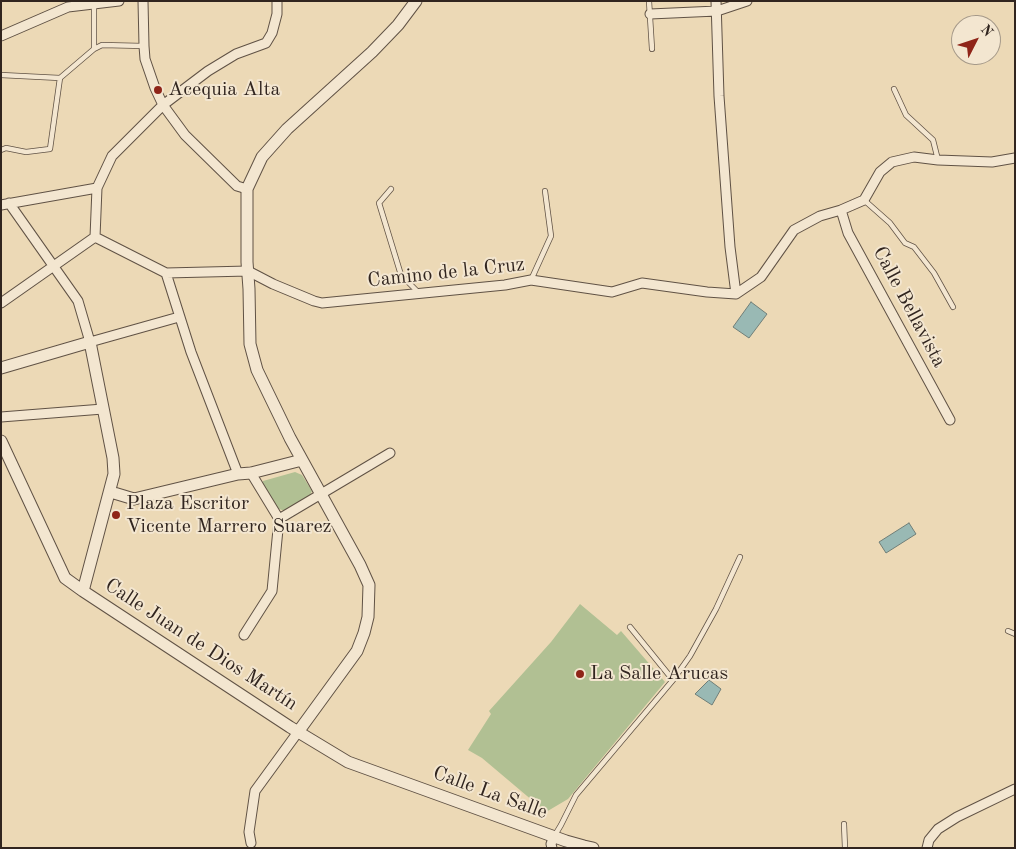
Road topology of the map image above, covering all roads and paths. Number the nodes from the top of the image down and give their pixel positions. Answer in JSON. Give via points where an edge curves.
{"nodes":[{"id":1,"x":119,"y":1,"type":"edge"},
{"id":2,"x":143,"y":1,"type":"edge"},
{"id":3,"x":277,"y":1,"type":"edge"},
{"id":4,"x":416,"y":1,"type":"edge"},
{"id":5,"x":649,"y":1,"type":"edge"},
{"id":6,"x":716,"y":1,"type":"edge"},
{"id":7,"x":747,"y":1,"type":"edge"},
{"id":8,"x":74,"y":4,"type":"edge"},
{"id":9,"x":94,"y":4,"type":"junction"},
{"id":10,"x":717,"y":12,"type":"junction"},
{"id":11,"x":650,"y":14,"type":"junction"},
{"id":12,"x":1,"y":36,"type":"edge"},
{"id":13,"x":144,"y":46,"type":"junction"},
{"id":14,"x":94,"y":49,"type":"junction"},
{"id":15,"x":652,"y":49,"type":"dead end"},
{"id":16,"x":1,"y":74,"type":"edge"},
{"id":17,"x":60,"y":78,"type":"junction"},
{"id":18,"x":894,"y":89,"type":"dead end"},
{"id":19,"x":163,"y":105,"type":"junction"},
{"id":20,"x":1,"y":150,"type":"edge"},
{"id":21,"x":1015,"y":158,"type":"edge"},
{"id":22,"x":938,"y":160,"type":"junction"},
{"id":23,"x":97,"y":188,"type":"junction"},
{"id":24,"x":247,"y":189,"type":"junction"},
{"id":25,"x":391,"y":190,"type":"dead end"},
{"id":26,"x":545,"y":191,"type":"dead end"},
{"id":27,"x":864,"y":200,"type":"junction"},
{"id":28,"x":5,"y":204,"type":"edge"},
{"id":29,"x":841,"y":210,"type":"junction"},
{"id":30,"x":95,"y":237,"type":"junction"},
{"id":31,"x":54,"y":266,"type":"junction"},
{"id":32,"x":248,"y":271,"type":"junction"},
{"id":33,"x":166,"y":274,"type":"junction"},
{"id":34,"x":531,"y":280,"type":"junction"},
{"id":35,"x":419,"y":293,"type":"junction"},
{"id":36,"x":736,"y":294,"type":"junction"},
{"id":37,"x":1,"y":304,"type":"edge"},
{"id":38,"x":953,"y":307,"type":"dead end"},
{"id":39,"x":179,"y":317,"type":"junction"},
{"id":40,"x":90,"y":342,"type":"junction"},
{"id":41,"x":1,"y":368,"type":"edge"},
{"id":42,"x":103,"y":409,"type":"junction"},
{"id":43,"x":1,"y":417,"type":"edge"},
{"id":44,"x":950,"y":420,"type":"dead end"},
{"id":45,"x":1,"y":441,"type":"edge"},
{"id":46,"x":390,"y":454,"type":"dead end"},
{"id":47,"x":302,"y":460,"type":"junction"},
{"id":48,"x":251,"y":473,"type":"junction"},
{"id":49,"x":238,"y":474,"type":"junction"},
{"id":50,"x":110,"y":490,"type":"junction"},
{"id":51,"x":321,"y":495,"type":"junction"},
{"id":52,"x":279,"y":519,"type":"junction"},
{"id":53,"x":740,"y":557,"type":"dead end"},
{"id":54,"x":83,"y":591,"type":"junction"},
{"id":55,"x":630,"y":627,"type":"dead end"},
{"id":56,"x":1008,"y":631,"type":"dead end"},
{"id":57,"x":1015,"y":634,"type":"edge"},
{"id":58,"x":244,"y":635,"type":"dead end"},
{"id":59,"x":673,"y":680,"type":"junction"},
{"id":60,"x":298,"y":732,"type":"junction"},
{"id":61,"x":1015,"y":789,"type":"edge"},
{"id":62,"x":844,"y":824,"type":"dead end"},
{"id":63,"x":553,"y":842,"type":"edge"},
{"id":64,"x":251,"y":846,"type":"edge"},
{"id":65,"x":593,"y":848,"type":"edge"},
{"id":66,"x":845,"y":848,"type":"edge"},
{"id":67,"x":927,"y":848,"type":"edge"}],
"edges":[{"from":1,"to":9,"type":"street"},
{"from":2,"to":13,"type":"street"},
{"from":3,"to":19,"type":"street","via":[[277,14],[266,43],[236,54]]},
{"from":4,"to":24,"type":"street","via":[[372,52],[287,129],[262,157]]},
{"from":5,"to":11,"type":"lane"},
{"from":6,"to":10,"type":"street"},
{"from":7,"to":10,"type":"street"},
{"from":8,"to":9,"type":"street"},
{"from":8,"to":12,"type":"street"},
{"from":9,"to":14,"type":"lane"},
{"from":10,"to":11,"type":"street"},
{"from":10,"to":36,"type":"street","via":[[719,96]]},
{"from":11,"to":15,"type":"lane"},
{"from":13,"to":14,"type":"lane","via":[[102,45]]},
{"from":13,"to":19,"type":"street","via":[[145,59]]},
{"from":14,"to":17,"type":"lane"},
{"from":16,"to":17,"type":"lane"},
{"from":17,"to":20,"type":"lane","via":[[50,149],[26,152]]},
{"from":18,"to":22,"type":"lane","via":[[906,115],[933,140]]},
{"from":19,"to":23,"type":"street","via":[[112,156]]},
{"from":19,"to":24,"type":"street","via":[[185,135],[237,186]]},
{"from":21,"to":22,"type":"street","via":[[992,162]]},
{"from":22,"to":27,"type":"street","via":[[914,157],[892,162],[880,172]]},
{"from":23,"to":28,"type":"street"},
{"from":23,"to":30,"type":"street"},
{"from":24,"to":32,"type":"street"},
{"from":25,"to":35,"type":"lane","via":[[379,203],[401,275]]},
{"from":26,"to":34,"type":"lane","via":[[552,236]]},
{"from":27,"to":29,"type":"street"},
{"from":27,"to":38,"type":"lane","via":[[890,223],[905,243],[914,247],[934,273]]},
{"from":28,"to":31,"type":"street"},
{"from":29,"to":36,"type":"street","via":[[820,216],[794,230],[761,277]]},
{"from":29,"to":44,"type":"street","name":"Calle Bellavista","via":[[848,233]]},
{"from":30,"to":31,"type":"street"},
{"from":30,"to":33,"type":"street"},
{"from":31,"to":37,"type":"street"},
{"from":31,"to":40,"type":"street","via":[[78,301]]},
{"from":32,"to":33,"type":"street"},
{"from":32,"to":35,"type":"street","name":"Camino de la Cruz","via":[[322,303]]},
{"from":32,"to":47,"type":"street","via":[[250,344],[257,370]]},
{"from":33,"to":39,"type":"street"},
{"from":34,"to":35,"type":"street","name":"Camino de la Cruz"},
{"from":34,"to":36,"type":"street","name":"Camino de la Cruz","via":[[612,292],[642,283]]},
{"from":39,"to":40,"type":"street"},
{"from":39,"to":49,"type":"street"},
{"from":40,"to":41,"type":"street"},
{"from":40,"to":42,"type":"street"},
{"from":42,"to":43,"type":"street"},
{"from":42,"to":50,"type":"street","via":[[113,458]]},
{"from":45,"to":54,"type":"street","name":"Calle Juan de Dios Martín","via":[[65,578]]},
{"from":46,"to":51,"type":"street"},
{"from":47,"to":48,"type":"street"},
{"from":47,"to":51,"type":"street"},
{"from":48,"to":49,"type":"street"},
{"from":48,"to":52,"type":"street"},
{"from":49,"to":50,"type":"street","via":[[134,499]]},
{"from":50,"to":54,"type":"street"},
{"from":51,"to":52,"type":"street"},
{"from":51,"to":60,"type":"street","via":[[369,586],[368,617],[357,651]]},
{"from":52,"to":58,"type":"street","via":[[272,590]]},
{"from":53,"to":59,"type":"lane","name":"Calle La Salle","via":[[716,609]]},
{"from":54,"to":60,"type":"street","name":"Calle Juan de Dios Martín"},
{"from":55,"to":59,"type":"lane"},
{"from":56,"to":57,"type":"lane"},
{"from":59,"to":63,"type":"lane","name":"Calle La Salle","via":[[576,795]]},
{"from":60,"to":63,"type":"street","name":"Calle La Salle","via":[[348,762]]},
{"from":60,"to":64,"type":"street","via":[[255,791],[249,832]]},
{"from":61,"to":67,"type":"street","via":[[938,829]]},
{"from":62,"to":66,"type":"lane"},
{"from":63,"to":65,"type":"street"}]}
